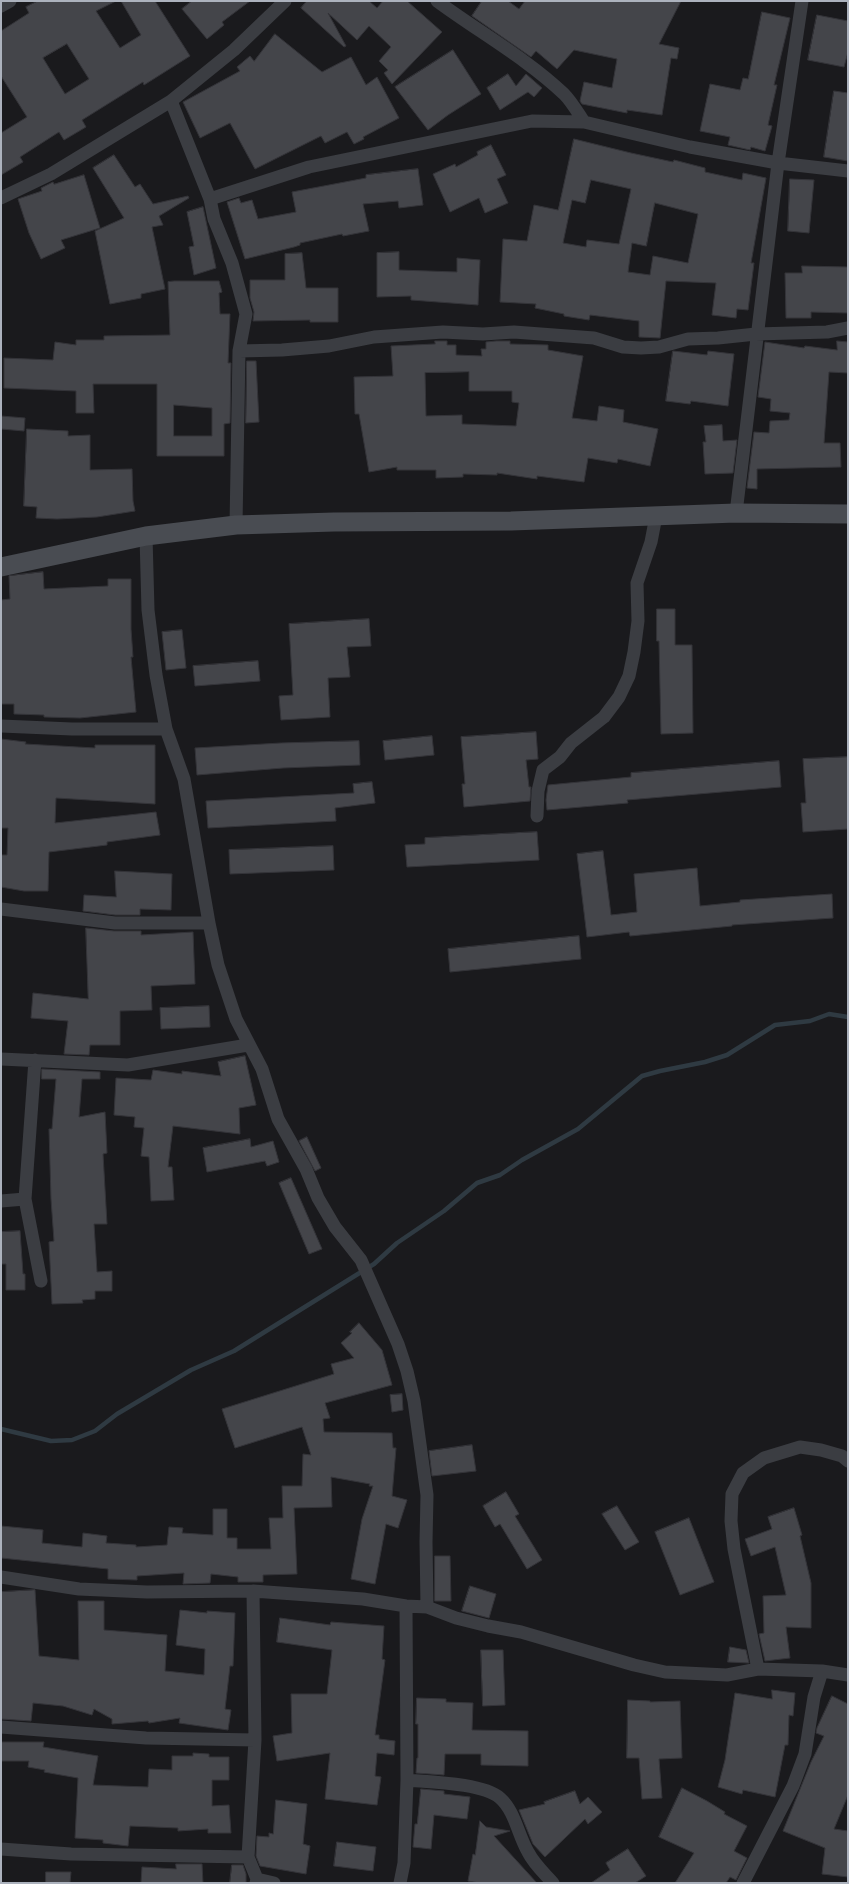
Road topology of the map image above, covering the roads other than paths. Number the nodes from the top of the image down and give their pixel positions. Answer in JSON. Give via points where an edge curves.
{"nodes":[{"id":1,"x":10,"y":1,"type":"edge"},
{"id":2,"x":285,"y":1,"type":"edge"},
{"id":3,"x":437,"y":1,"type":"edge"},
{"id":4,"x":802,"y":1,"type":"edge"},
{"id":5,"x":1,"y":6,"type":"edge"},
{"id":6,"x":171,"y":101,"type":"junction"},
{"id":7,"x":584,"y":122,"type":"junction"},
{"id":8,"x":778,"y":163,"type":"junction"},
{"id":9,"x":848,"y":171,"type":"edge"},
{"id":10,"x":1,"y":198,"type":"edge"},
{"id":11,"x":210,"y":199,"type":"junction"},
{"id":12,"x":848,"y":328,"type":"edge"},
{"id":13,"x":756,"y":334,"type":"junction"},
{"id":14,"x":239,"y":351,"type":"junction"},
{"id":15,"x":736,"y":514,"type":"junction"},
{"id":16,"x":848,"y":514,"type":"edge"},
{"id":17,"x":656,"y":516,"type":"junction"},
{"id":18,"x":236,"y":525,"type":"junction"},
{"id":19,"x":146,"y":536,"type":"junction"},
{"id":20,"x":1,"y":568,"type":"edge"},
{"id":21,"x":1,"y":726,"type":"edge"},
{"id":22,"x":166,"y":729,"type":"junction"},
{"id":23,"x":537,"y":816,"type":"dead end"},
{"id":24,"x":1,"y":909,"type":"edge"},
{"id":25,"x":209,"y":923,"type":"junction"},
{"id":26,"x":248,"y":1045,"type":"junction"},
{"id":27,"x":1,"y":1060,"type":"edge"},
{"id":28,"x":35,"y":1060,"type":"junction"},
{"id":29,"x":25,"y":1199,"type":"junction"},
{"id":30,"x":1,"y":1201,"type":"edge"},
{"id":31,"x":40,"y":1281,"type":"dead end"},
{"id":32,"x":848,"y":1461,"type":"edge"},
{"id":33,"x":1,"y":1577,"type":"edge"},
{"id":34,"x":252,"y":1592,"type":"junction"},
{"id":35,"x":406,"y":1606,"type":"junction"},
{"id":36,"x":427,"y":1607,"type":"junction"},
{"id":37,"x":758,"y":1669,"type":"junction"},
{"id":38,"x":822,"y":1671,"type":"junction"},
{"id":39,"x":848,"y":1674,"type":"edge"},
{"id":40,"x":1,"y":1727,"type":"edge"},
{"id":41,"x":255,"y":1740,"type":"junction"},
{"id":42,"x":406,"y":1780,"type":"junction"},
{"id":43,"x":1,"y":1849,"type":"edge"},
{"id":44,"x":248,"y":1858,"type":"junction"},
{"id":45,"x":256,"y":1881,"type":"edge"},
{"id":46,"x":274,"y":1883,"type":"edge"},
{"id":47,"x":400,"y":1883,"type":"edge"},
{"id":48,"x":553,"y":1883,"type":"edge"},
{"id":49,"x":743,"y":1883,"type":"edge"}],
"edges":[{"from":1,"to":5,"type":"street"},
{"from":2,"to":6,"type":"street","via":[[234,50]]},
{"from":3,"to":7,"type":"street","via":[[476,30],[524,60],[565,95]]},
{"from":4,"to":8,"type":"street"},
{"from":6,"to":10,"type":"street","via":[[50,174]]},
{"from":6,"to":11,"type":"street"},
{"from":7,"to":8,"type":"street","via":[[690,147]]},
{"from":7,"to":11,"type":"street","via":[[532,121],[507,126],[309,167]]},
{"from":8,"to":9,"type":"street"},
{"from":8,"to":13,"type":"street"},
{"from":11,"to":14,"type":"street","via":[[214,219],[232,263],[246,314]]},
{"from":12,"to":13,"type":"street","via":[[827,332]]},
{"from":13,"to":14,"type":"street","via":[[688,339],[659,347],[641,348],[623,347],[594,338],[514,332],[443,332],[374,337],[314,347]]},
{"from":13,"to":15,"type":"street"},
{"from":14,"to":18,"type":"street"},
{"from":15,"to":16,"type":"main road"},
{"from":15,"to":17,"type":"main road"},
{"from":17,"to":18,"type":"main road"},
{"from":17,"to":23,"type":"street","via":[[651,542],[637,583],[638,621],[629,676],[619,697],[604,717],[571,743],[560,757],[543,770],[538,791]]},
{"from":18,"to":19,"type":"main road"},
{"from":19,"to":20,"type":"main road"},
{"from":19,"to":22,"type":"street","via":[[148,610]]},
{"from":21,"to":22,"type":"street"},
{"from":22,"to":25,"type":"street","via":[[184,779]]},
{"from":24,"to":25,"type":"street","via":[[115,923]]},
{"from":25,"to":26,"type":"street","via":[[218,965],[236,1019]]},
{"from":26,"to":28,"type":"street","via":[[128,1065]]},
{"from":26,"to":36,"type":"street","via":[[262,1069],[278,1119],[306,1169],[318,1198],[335,1227],[361,1260],[372,1282],[407,1371],[414,1401],[427,1496]]},
{"from":27,"to":28,"type":"street"},
{"from":28,"to":29,"type":"street"},
{"from":29,"to":30,"type":"street"},
{"from":29,"to":31,"type":"street"},
{"from":32,"to":37,"type":"street","via":[[842,1456],[800,1447],[764,1458],[743,1473],[732,1494],[734,1549]]},
{"from":33,"to":34,"type":"street","via":[[79,1589]]},
{"from":34,"to":35,"type":"street","via":[[363,1599]]},
{"from":34,"to":41,"type":"street"},
{"from":35,"to":36,"type":"street"},
{"from":35,"to":42,"type":"street"},
{"from":36,"to":37,"type":"street","via":[[475,1623],[521,1632],[665,1672],[727,1675]]},
{"from":37,"to":38,"type":"street"},
{"from":38,"to":39,"type":"street"},
{"from":38,"to":49,"type":"street","via":[[814,1697],[805,1754],[793,1786]]},
{"from":40,"to":41,"type":"street","via":[[146,1738]]},
{"from":41,"to":44,"type":"street"},
{"from":42,"to":47,"type":"street","via":[[404,1863]]},
{"from":42,"to":48,"type":"street","via":[[465,1785],[495,1794],[504,1802],[511,1814],[528,1852]]},
{"from":43,"to":44,"type":"street","via":[[79,1854]]},
{"from":44,"to":45,"type":"street"},
{"from":45,"to":46,"type":"street"}]}
